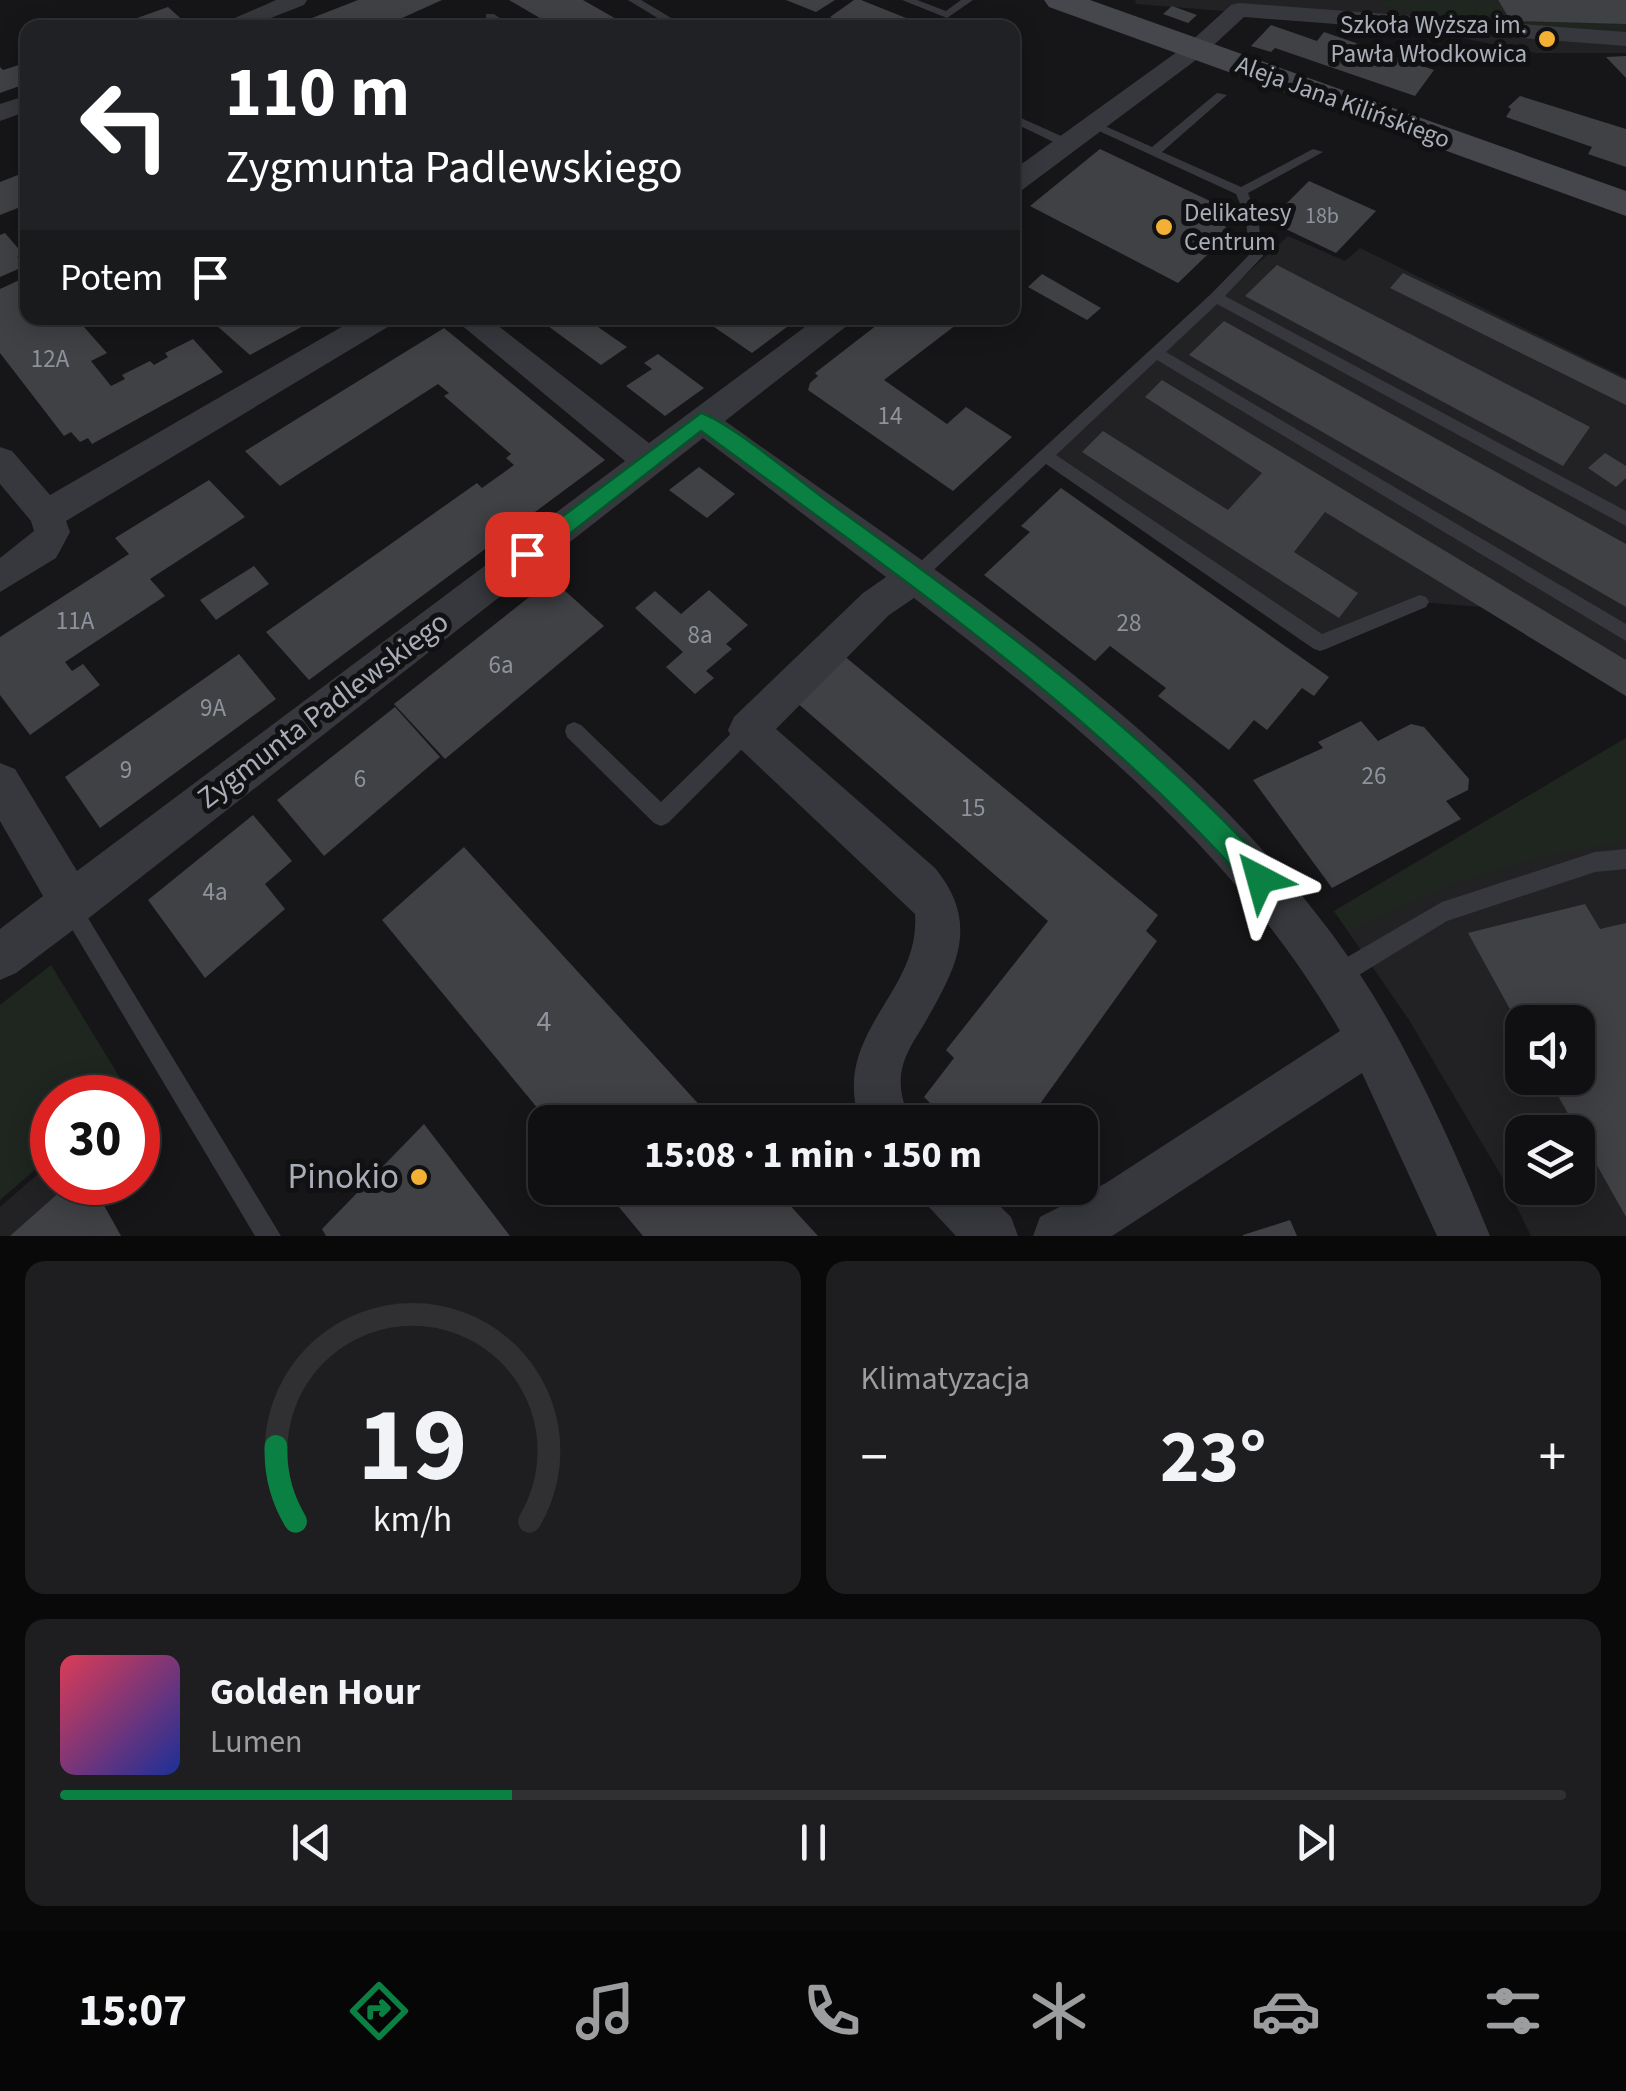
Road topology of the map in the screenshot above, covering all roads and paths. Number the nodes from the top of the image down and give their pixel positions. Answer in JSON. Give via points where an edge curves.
{"nodes":[{"id":1,"x":296,"y":0,"type":"edge"},
{"id":2,"x":633,"y":0,"type":"edge"},
{"id":3,"x":907,"y":0,"type":"edge"},
{"id":4,"x":968,"y":0,"type":"edge"},
{"id":5,"x":1060,"y":0,"type":"edge"},
{"id":6,"x":1235,"y":5,"type":"edge"},
{"id":7,"x":1376,"y":9,"type":"edge"},
{"id":8,"x":490,"y":16,"type":"dead end"},
{"id":9,"x":245,"y":20,"type":"edge"},
{"id":10,"x":496,"y":20,"type":"edge"},
{"id":11,"x":669,"y":20,"type":"edge"},
{"id":12,"x":1626,"y":39,"type":"edge"},
{"id":13,"x":1196,"y":48,"type":"junction"},
{"id":14,"x":1222,"y":95,"type":"dead end"},
{"id":15,"x":1020,"y":121,"type":"edge"},
{"id":16,"x":1092,"y":125,"type":"junction"},
{"id":17,"x":1066,"y":143,"type":"junction"},
{"id":18,"x":1317,"y":152,"type":"dead end"},
{"id":19,"x":1153,"y":153,"type":"junction"},
{"id":20,"x":1020,"y":178,"type":"edge"},
{"id":21,"x":1241,"y":192,"type":"junction"},
{"id":22,"x":1626,"y":204,"type":"edge"},
{"id":23,"x":1216,"y":298,"type":"junction"},
{"id":24,"x":368,"y":325,"type":"edge"},
{"id":25,"x":477,"y":325,"type":"edge"},
{"id":26,"x":827,"y":325,"type":"edge"},
{"id":27,"x":1156,"y":354,"type":"junction"},
{"id":28,"x":701,"y":420,"type":"junction"},
{"id":29,"x":1046,"y":456,"type":"junction"},
{"id":30,"x":0,"y":460,"type":"edge"},
{"id":31,"x":650,"y":461,"type":"junction"},
{"id":32,"x":46,"y":515,"type":"junction"},
{"id":33,"x":1626,"y":519,"type":"edge"},
{"id":34,"x":915,"y":577,"type":"junction"},
{"id":35,"x":0,"y":578,"type":"edge"},
{"id":36,"x":1420,"y":602,"type":"dead end"},
{"id":37,"x":1626,"y":633,"type":"edge"},
{"id":38,"x":748,"y":730,"type":"junction"},
{"id":39,"x":574,"y":731,"type":"dead end"},
{"id":40,"x":0,"y":783,"type":"edge"},
{"id":41,"x":1626,"y":859,"type":"edge"},
{"id":42,"x":69,"y":904,"type":"junction"},
{"id":43,"x":0,"y":956,"type":"edge"},
{"id":44,"x":1333,"y":978,"type":"junction"},
{"id":45,"x":1369,"y":1040,"type":"junction"},
{"id":46,"x":880,"y":1105,"type":"edge"},
{"id":47,"x":962,"y":1205,"type":"edge"},
{"id":48,"x":269,"y":1236,"type":"edge"},
{"id":49,"x":992,"y":1236,"type":"edge"},
{"id":50,"x":1060,"y":1236,"type":"edge"},
{"id":51,"x":1464,"y":1236,"type":"edge"}],
"edges":[{"from":1,"to":9,"type":"street"},
{"from":2,"to":11,"type":"lane"},
{"from":3,"to":4,"type":"lane","via":[[947,16]]},
{"from":5,"to":13,"type":"main road","name":"Aleja Jana Kilińskiego"},
{"from":6,"to":7,"type":"street"},
{"from":6,"to":13,"type":"street"},
{"from":7,"to":12,"type":"street","via":[[1516,36]]},
{"from":8,"to":10,"type":"lane"},
{"from":13,"to":16,"type":"street"},
{"from":13,"to":22,"type":"main road","name":"Aleja Jana Kilińskiego"},
{"from":14,"to":19,"type":"lane"},
{"from":15,"to":17,"type":"lane"},
{"from":16,"to":17,"type":"street"},
{"from":16,"to":19,"type":"lane"},
{"from":17,"to":20,"type":"street"},
{"from":18,"to":21,"type":"lane"},
{"from":19,"to":21,"type":"lane"},
{"from":21,"to":23,"type":"lane","via":[[1256,256]]},
{"from":23,"to":27,"type":"lane"},
{"from":23,"to":33,"type":"lane"},
{"from":24,"to":32,"type":"street"},
{"from":25,"to":31,"type":"street"},
{"from":26,"to":28,"type":"street","name":"Zygmunta Padlewskiego"},
{"from":27,"to":29,"type":"lane"},
{"from":27,"to":37,"type":"lane"},
{"from":28,"to":31,"type":"street","name":"Zygmunta Padlewskiego"},
{"from":28,"to":34,"type":"street"},
{"from":29,"to":34,"type":"lane"},
{"from":29,"to":36,"type":"lane","via":[[1320,643]]},
{"from":30,"to":32,"type":"street"},
{"from":31,"to":42,"type":"street","name":"Zygmunta Padlewskiego"},
{"from":32,"to":35,"type":"street","via":[[52,532],[43,548]]},
{"from":34,"to":38,"type":"street","via":[[876,604]]},
{"from":34,"to":44,"type":"street","via":[[1073,700],[1198,809]]},
{"from":38,"to":39,"type":"lane","via":[[660,816]]},
{"from":38,"to":46,"type":"street","via":[[936,906],[937,943],[882,1057],[875,1090]]},
{"from":40,"to":42,"type":"street"},
{"from":41,"to":44,"type":"lane","via":[[1595,862],[1442,912]]},
{"from":42,"to":43,"type":"street","name":"Zygmunta Padlewskiego"},
{"from":42,"to":48,"type":"lane"},
{"from":44,"to":45,"type":"street"},
{"from":45,"to":50,"type":"street"},
{"from":45,"to":51,"type":"street"},
{"from":47,"to":49,"type":"street"}]}
